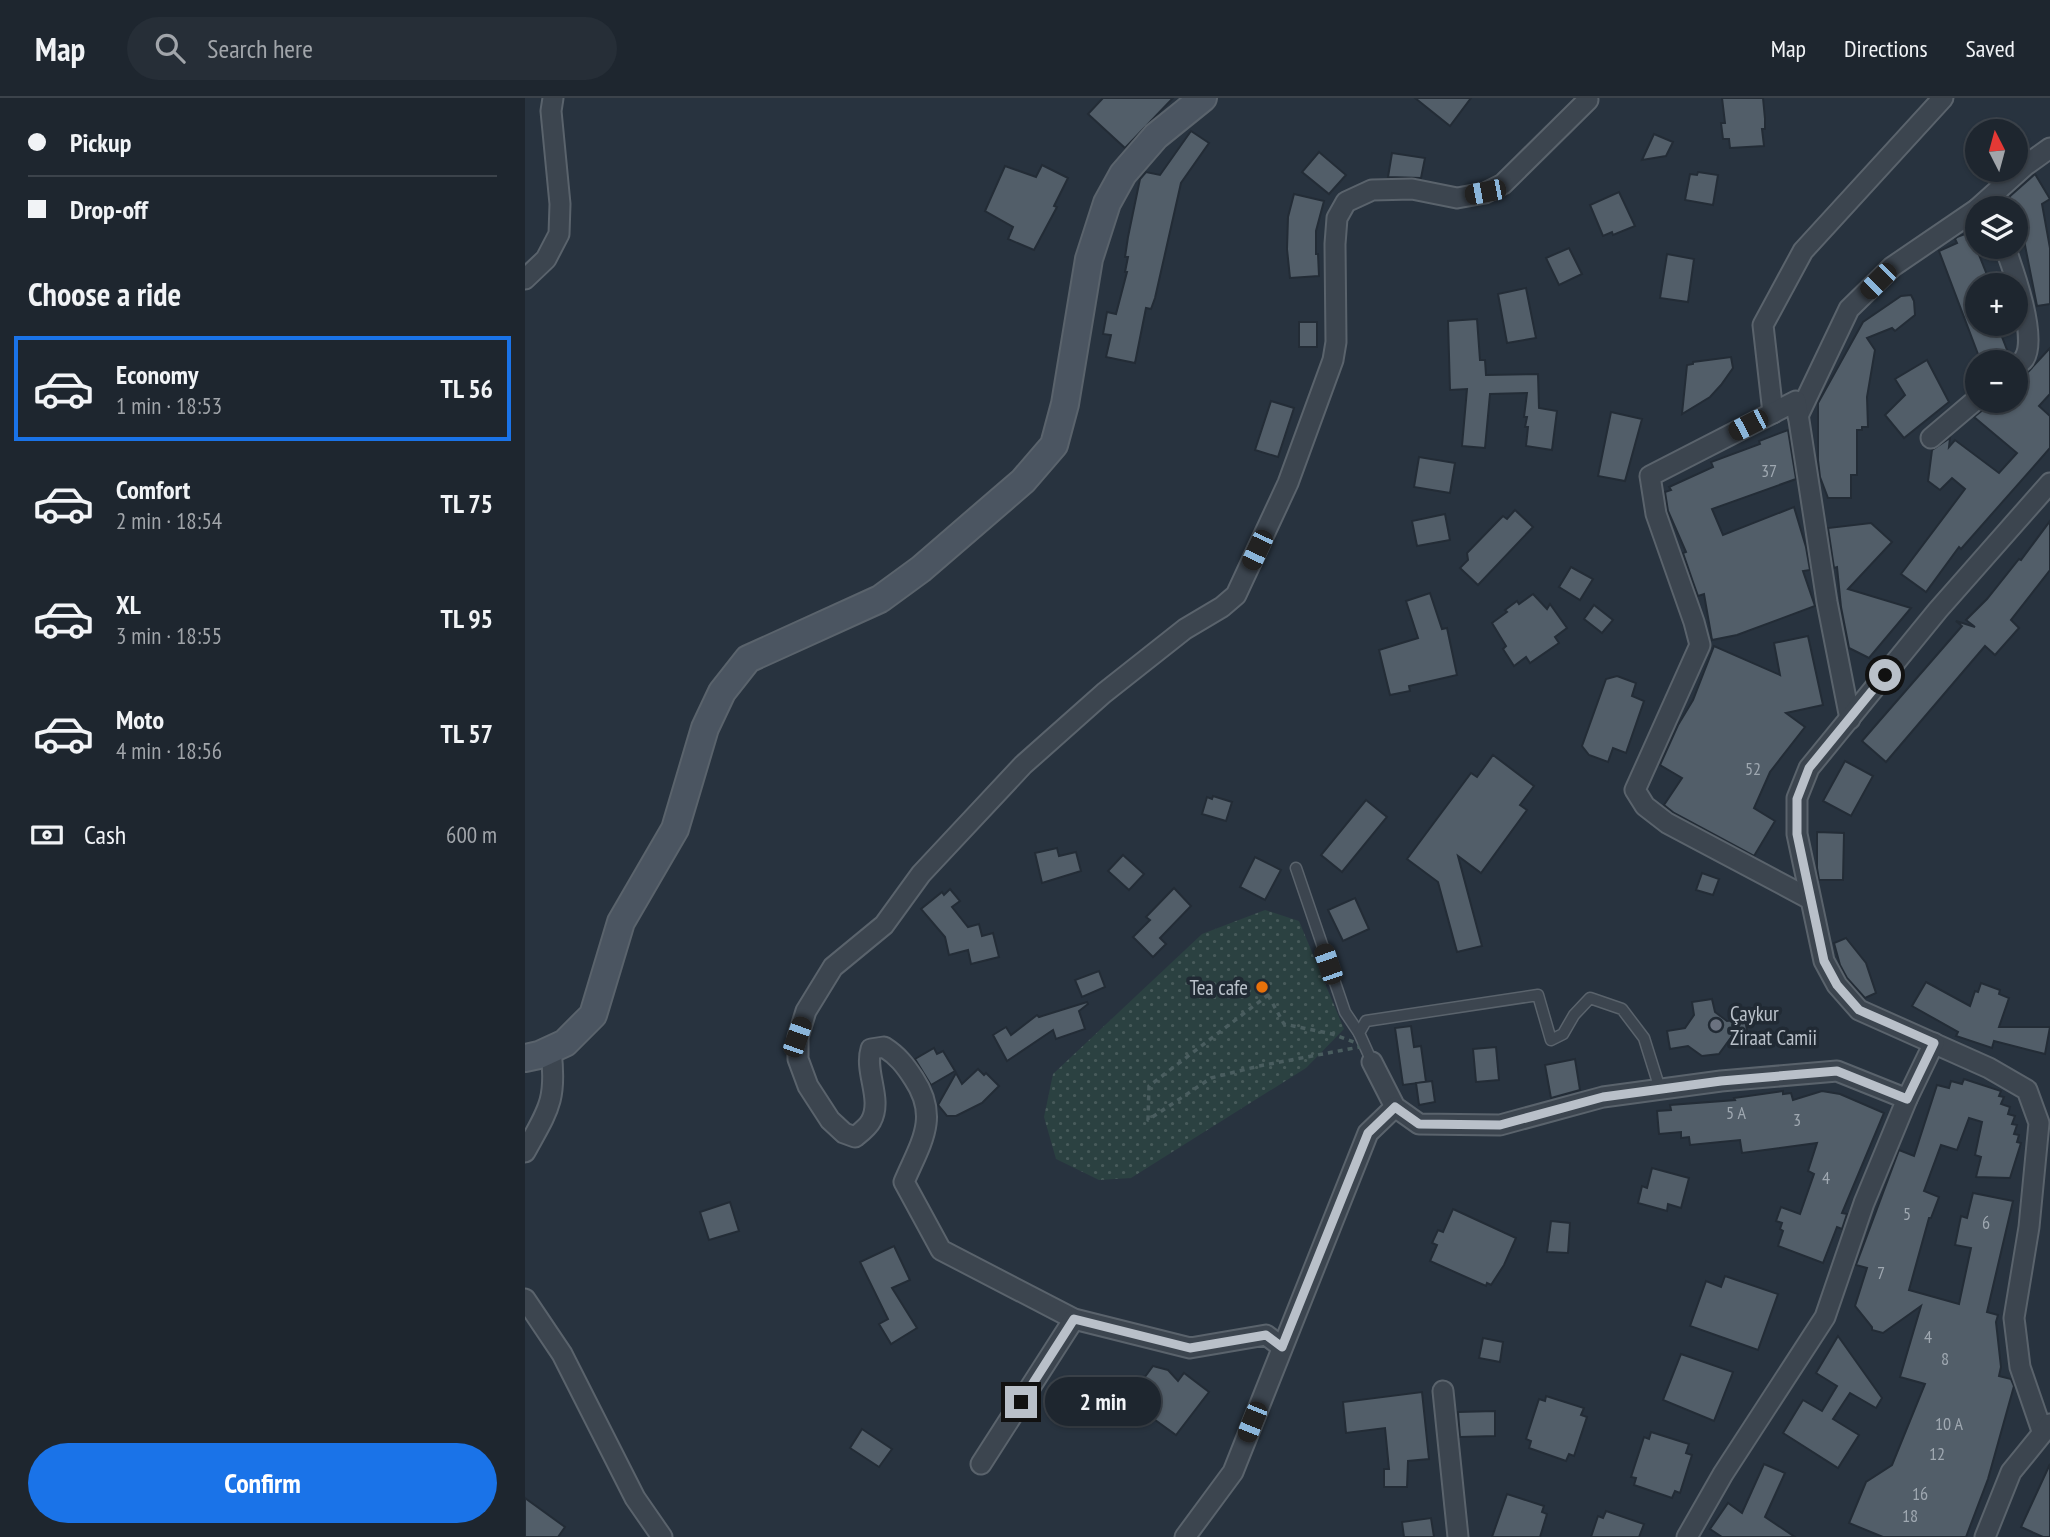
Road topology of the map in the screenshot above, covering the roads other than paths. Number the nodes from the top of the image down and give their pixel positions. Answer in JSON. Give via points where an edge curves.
{"nodes":[{"id":1,"x":553,"y":98,"type":"edge"},
{"id":2,"x":1203,"y":98,"type":"edge"},
{"id":3,"x":1943,"y":98,"type":"edge"},
{"id":4,"x":1588,"y":100,"type":"dead end"},
{"id":5,"x":2050,"y":148,"type":"edge"},
{"id":6,"x":1995,"y":196,"type":"edge"},
{"id":7,"x":1965,"y":219,"type":"edge"},
{"id":8,"x":2009,"y":259,"type":"edge"},
{"id":9,"x":525,"y":279,"type":"edge"},
{"id":10,"x":2026,"y":350,"type":"edge"},
{"id":11,"x":1965,"y":408,"type":"edge"},
{"id":12,"x":1773,"y":413,"type":"junction"},
{"id":13,"x":1798,"y":416,"type":"junction"},
{"id":14,"x":1931,"y":438,"type":"dead end"},
{"id":15,"x":2050,"y":483,"type":"edge"},
{"id":16,"x":1850,"y":719,"type":"junction"},
{"id":17,"x":1296,"y":868,"type":"dead end"},
{"id":18,"x":1810,"y":899,"type":"junction"},
{"id":19,"x":1359,"y":1033,"type":"junction"},
{"id":20,"x":1934,"y":1043,"type":"junction"},
{"id":21,"x":551,"y":1051,"type":"junction"},
{"id":22,"x":1368,"y":1054,"type":"joint"},
{"id":23,"x":525,"y":1058,"type":"edge"},
{"id":24,"x":1660,"y":1089,"type":"junction"},
{"id":25,"x":1907,"y":1099,"type":"junction"},
{"id":26,"x":1395,"y":1107,"type":"junction"},
{"id":27,"x":525,"y":1152,"type":"edge"},
{"id":28,"x":525,"y":1298,"type":"edge"},
{"id":29,"x":1074,"y":1319,"type":"junction"},
{"id":30,"x":1282,"y":1347,"type":"junction"},
{"id":31,"x":1443,"y":1391,"type":"dead end"},
{"id":32,"x":2046,"y":1427,"type":"edge"},
{"id":33,"x":981,"y":1464,"type":"dead end"},
{"id":34,"x":662,"y":1537,"type":"edge"},
{"id":35,"x":1185,"y":1537,"type":"edge"},
{"id":36,"x":1458,"y":1537,"type":"edge"},
{"id":37,"x":1687,"y":1537,"type":"edge"},
{"id":38,"x":1986,"y":1537,"type":"edge"}],
"edges":[{"from":1,"to":9,"type":"street","via":[[559,234],[546,259]]},
{"from":2,"to":21,"type":"street","via":[[1156,136],[1123,174],[1107,203],[1089,259],[1054,445],[1023,481],[880,599],[748,659],[722,692],[705,728],[675,830],[621,922],[593,1015]]},
{"from":3,"to":12,"type":"street","via":[[1803,251],[1763,325]]},
{"from":4,"to":29,"type":"street","via":[[1503,184],[1485,192],[1457,198],[1412,189],[1372,190],[1346,202],[1337,218],[1333,360],[1288,483],[1236,595],[1104,693],[1023,765],[921,873],[884,925],[833,967],[806,1011],[797,1037],[797,1059],[808,1086],[844,1133],[855,1137],[871,1122],[875,1104],[868,1058],[871,1049],[884,1046],[899,1056],[925,1095],[925,1134],[904,1182],[941,1250]]},
{"from":5,"to":6,"type":"street"},
{"from":7,"to":13,"type":"street","via":[[1892,267],[1849,309]]},
{"from":8,"to":10,"type":"street","via":[[2020,290]]},
{"from":11,"to":14,"type":"street"},
{"from":12,"to":13,"type":"street","via":[[1795,401]]},
{"from":12,"to":18,"type":"street","via":[[1650,476],[1656,514],[1700,645],[1635,790],[1645,806],[1667,823]]},
{"from":13,"to":16,"type":"street"},
{"from":15,"to":16,"type":"street"},
{"from":16,"to":18,"type":"street","via":[[1809,768],[1797,799],[1797,834]]},
{"from":17,"to":19,"type":"lane","via":[[1345,1012]]},
{"from":18,"to":20,"type":"street","via":[[1824,961],[1837,985],[1859,1010]]},
{"from":19,"to":22,"type":"lane"},
{"from":19,"to":24,"type":"lane","via":[[1366,1021],[1538,995],[1551,1040],[1563,1034],[1590,998],[1622,1009],[1644,1038]]},
{"from":20,"to":25,"type":"street"},
{"from":20,"to":32,"type":"street","via":[[2028,1090],[2039,1123],[2014,1318],[2020,1367]]},
{"from":21,"to":23,"type":"street"},
{"from":21,"to":27,"type":"street","via":[[555,1081],[551,1104]]},
{"from":22,"to":26,"type":"street"},
{"from":24,"to":25,"type":"street","via":[[1837,1071]]},
{"from":24,"to":26,"type":"street","via":[[1603,1097],[1500,1125],[1419,1124]]},
{"from":25,"to":37,"type":"street","via":[[1864,1203],[1825,1317]]},
{"from":26,"to":30,"type":"street","via":[[1368,1133]]},
{"from":28,"to":34,"type":"street","via":[[562,1354],[635,1498]]},
{"from":29,"to":30,"type":"street","via":[[1190,1348],[1266,1335]]},
{"from":29,"to":33,"type":"street"},
{"from":30,"to":35,"type":"street","via":[[1233,1472]]},
{"from":31,"to":36,"type":"street"},
{"from":32,"to":38,"type":"street","via":[[2011,1472]]}]}
